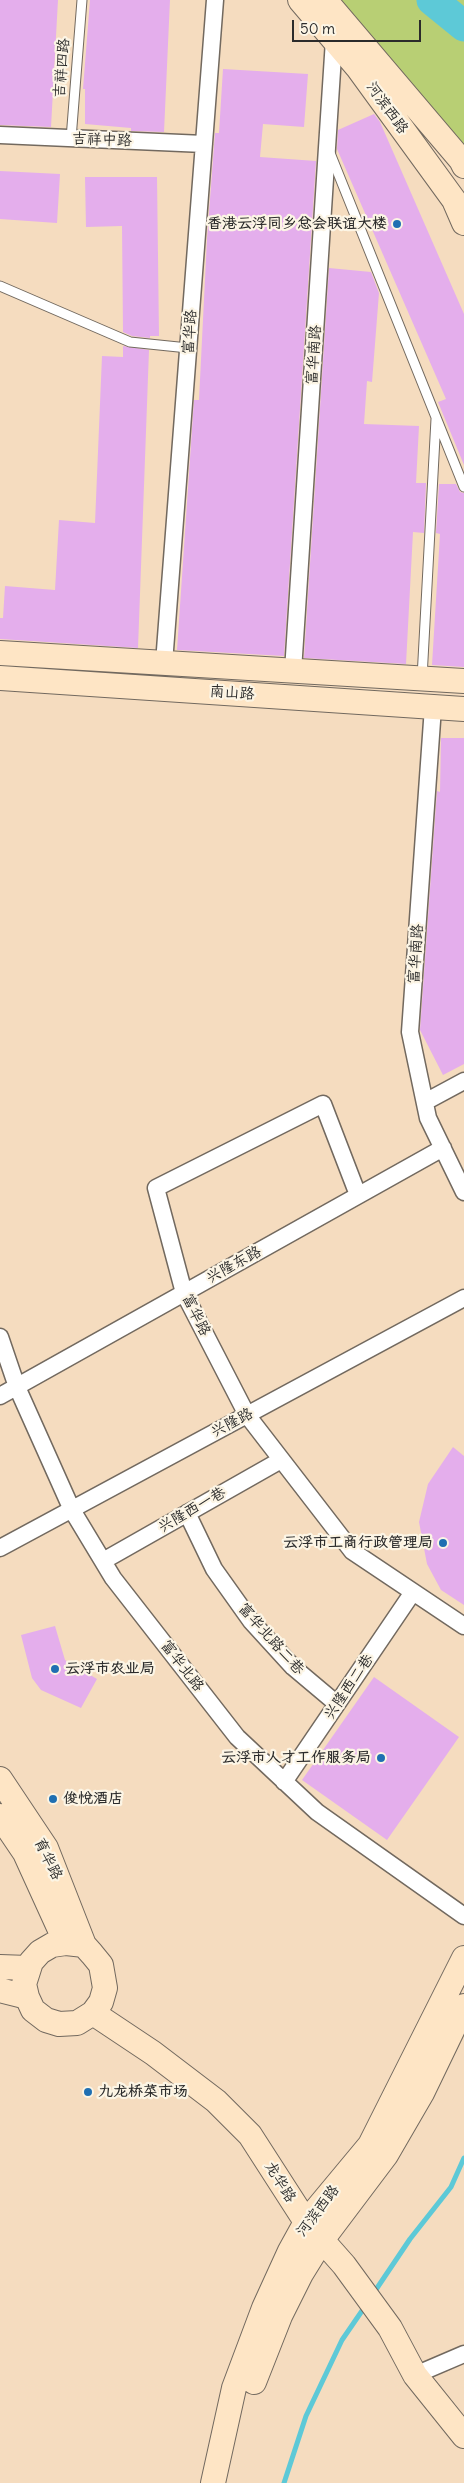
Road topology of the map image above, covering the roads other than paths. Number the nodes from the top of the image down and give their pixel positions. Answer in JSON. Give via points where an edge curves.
{"nodes":[{"id":1,"x":82,"y":0,"type":"edge"},
{"id":2,"x":215,"y":0,"type":"edge"},
{"id":3,"x":300,"y":0,"type":"edge"},
{"id":4,"x":325,"y":0,"type":"edge"},
{"id":5,"x":334,"y":40,"type":"junction"},
{"id":6,"x":0,"y":136,"type":"edge"},
{"id":7,"x":70,"y":139,"type":"junction"},
{"id":8,"x":204,"y":144,"type":"junction"},
{"id":9,"x":327,"y":147,"type":"junction"},
{"id":10,"x":464,"y":166,"type":"edge"},
{"id":11,"x":464,"y":223,"type":"edge"},
{"id":12,"x":0,"y":286,"type":"edge"},
{"id":13,"x":188,"y":348,"type":"junction"},
{"id":14,"x":436,"y":416,"type":"junction"},
{"id":15,"x":464,"y":487,"type":"edge"},
{"id":16,"x":0,"y":654,"type":"edge"},
{"id":17,"x":164,"y":663,"type":"junction"},
{"id":18,"x":293,"y":671,"type":"junction"},
{"id":19,"x":0,"y":678,"type":"edge"},
{"id":20,"x":422,"y":678,"type":"junction"},
{"id":21,"x":464,"y":681,"type":"edge"},
{"id":22,"x":433,"y":707,"type":"junction"},
{"id":23,"x":464,"y":709,"type":"edge"},
{"id":24,"x":464,"y":1081,"type":"edge"},
{"id":25,"x":425,"y":1102,"type":"junction"},
{"id":26,"x":443,"y":1148,"type":"junction"},
{"id":27,"x":464,"y":1192,"type":"edge"},
{"id":28,"x":358,"y":1195,"type":"junction"},
{"id":29,"x":184,"y":1293,"type":"junction"},
{"id":30,"x":464,"y":1298,"type":"edge"},
{"id":31,"x":0,"y":1337,"type":"edge"},
{"id":32,"x":17,"y":1387,"type":"junction"},
{"id":33,"x":0,"y":1396,"type":"edge"},
{"id":34,"x":247,"y":1415,"type":"junction"},
{"id":35,"x":281,"y":1460,"type":"junction"},
{"id":36,"x":72,"y":1510,"type":"junction"},
{"id":37,"x":187,"y":1513,"type":"junction"},
{"id":38,"x":0,"y":1548,"type":"edge"},
{"id":39,"x":103,"y":1561,"type":"junction"},
{"id":40,"x":414,"y":1592,"type":"junction"},
{"id":41,"x":464,"y":1626,"type":"edge"},
{"id":42,"x":337,"y":1704,"type":"junction"},
{"id":43,"x":0,"y":1780,"type":"edge"},
{"id":44,"x":284,"y":1782,"type":"junction"},
{"id":45,"x":0,"y":1816,"type":"edge"},
{"id":46,"x":464,"y":1916,"type":"edge"},
{"id":47,"x":75,"y":1944,"type":"junction"},
{"id":48,"x":464,"y":1958,"type":"edge"},
{"id":49,"x":0,"y":1967,"type":"edge"},
{"id":50,"x":28,"y":1968,"type":"junction"},
{"id":51,"x":0,"y":1990,"type":"edge"},
{"id":52,"x":27,"y":1998,"type":"junction"},
{"id":53,"x":464,"y":2006,"type":"edge"},
{"id":54,"x":93,"y":2014,"type":"junction"},
{"id":55,"x":306,"y":2222,"type":"junction"},
{"id":56,"x":322,"y":2240,"type":"junction"},
{"id":57,"x":464,"y":2354,"type":"edge"},
{"id":58,"x":415,"y":2374,"type":"junction"},
{"id":59,"x":464,"y":2436,"type":"edge"},
{"id":60,"x":213,"y":2483,"type":"edge"},
{"id":61,"x":230,"y":2483,"type":"edge"}],
"edges":[{"from":1,"to":7,"type":"lane","name":"吉祥四路"},
{"from":2,"to":8,"type":"street","name":"富华路"},
{"from":3,"to":5,"type":"street","name":"河滨西路"},
{"from":4,"to":10,"type":"street","name":"河滨西路"},
{"from":5,"to":9,"type":"street","name":"富华南路"},
{"from":5,"to":11,"type":"street","name":"河滨西路","via":[[454,200]]},
{"from":6,"to":7,"type":"street","name":"吉祥中路"},
{"from":7,"to":8,"type":"street","name":"吉祥中路"},
{"from":8,"to":13,"type":"street","name":"富华路"},
{"from":9,"to":14,"type":"lane"},
{"from":9,"to":18,"type":"street","name":"富华南路"},
{"from":12,"to":13,"type":"lane","via":[[130,342]]},
{"from":13,"to":17,"type":"street","name":"富华路"},
{"from":14,"to":15,"type":"lane"},
{"from":14,"to":20,"type":"lane"},
{"from":16,"to":17,"type":"street","name":"南山路"},
{"from":17,"to":18,"type":"street","name":"南山路"},
{"from":18,"to":20,"type":"street","name":"南山路"},
{"from":19,"to":22,"type":"street","name":"南山路"},
{"from":20,"to":21,"type":"street","name":"南山路"},
{"from":22,"to":23,"type":"street","name":"南山路"},
{"from":22,"to":25,"type":"street","name":"富华南路","via":[[410,1032]]},
{"from":24,"to":25,"type":"street"},
{"from":25,"to":26,"type":"street","name":"富华南路","via":[[428,1118]]},
{"from":26,"to":27,"type":"street","name":"富华南路"},
{"from":26,"to":28,"type":"street","name":"兴隆东路"},
{"from":28,"to":29,"type":"street","name":"兴隆东路"},
{"from":28,"to":29,"type":"street","name":"富华路","via":[[323,1104],[156,1188]]},
{"from":29,"to":32,"type":"street","name":"兴隆东路"},
{"from":29,"to":34,"type":"street","name":"富华路"},
{"from":30,"to":34,"type":"street","name":"兴隆路"},
{"from":31,"to":32,"type":"street","name":"富华北路"},
{"from":32,"to":33,"type":"street","name":"兴隆东路"},
{"from":32,"to":36,"type":"street","name":"富华北路"},
{"from":34,"to":35,"type":"street","name":"富华路"},
{"from":34,"to":36,"type":"street","name":"兴隆路"},
{"from":35,"to":37,"type":"street","name":"兴隆西一巷"},
{"from":35,"to":40,"type":"street","name":"富华路","via":[[352,1551]]},
{"from":36,"to":38,"type":"street","name":"兴隆路"},
{"from":36,"to":39,"type":"street","name":"富华北路"},
{"from":37,"to":39,"type":"street","name":"兴隆西一巷"},
{"from":37,"to":42,"type":"street","name":"富华北路二巷","via":[[214,1569],[250,1621],[293,1667]]},
{"from":39,"to":44,"type":"street","name":"富华北路","via":[[237,1737]]},
{"from":40,"to":41,"type":"street","name":"富华路"},
{"from":40,"to":42,"type":"street","name":"兴隆西二巷"},
{"from":42,"to":44,"type":"street","name":"兴隆西二巷"},
{"from":43,"to":47,"type":"street","name":"育华路","via":[[46,1848]]},
{"from":44,"to":46,"type":"street","name":"富华北路","via":[[317,1812]]},
{"from":45,"to":47,"type":"street","name":"育华路","via":[[25,1853]]},
{"from":47,"to":50,"type":"street","via":[[52,1945],[40,1952]]},
{"from":47,"to":54,"type":"street","via":[[101,1965],[105,1979],[102,2002]]},
{"from":48,"to":55,"type":"street","name":"河滨西路","via":[[370,2145]]},
{"from":49,"to":50,"type":"street"},
{"from":50,"to":52,"type":"street","via":[[24,1984]]},
{"from":51,"to":52,"type":"street"},
{"from":52,"to":54,"type":"street","via":[[34,2010],[46,2020],[59,2024],[77,2023]]},
{"from":53,"to":56,"type":"street","name":"河滨西路","via":[[422,2094],[386,2154]]},
{"from":54,"to":55,"type":"street","name":"龙华路","via":[[153,2053],[216,2101],[250,2135]]},
{"from":55,"to":56,"type":"street","name":"龙华路"},
{"from":55,"to":60,"type":"street","name":"河滨西路","via":[[264,2308],[234,2388]]},
{"from":56,"to":58,"type":"street","name":"龙华路","via":[[390,2328]]},
{"from":56,"to":61,"type":"street","name":"河滨西路","via":[[280,2316],[250,2391]]},
{"from":57,"to":58,"type":"street"},
{"from":58,"to":59,"type":"street","name":"龙华路"}]}
